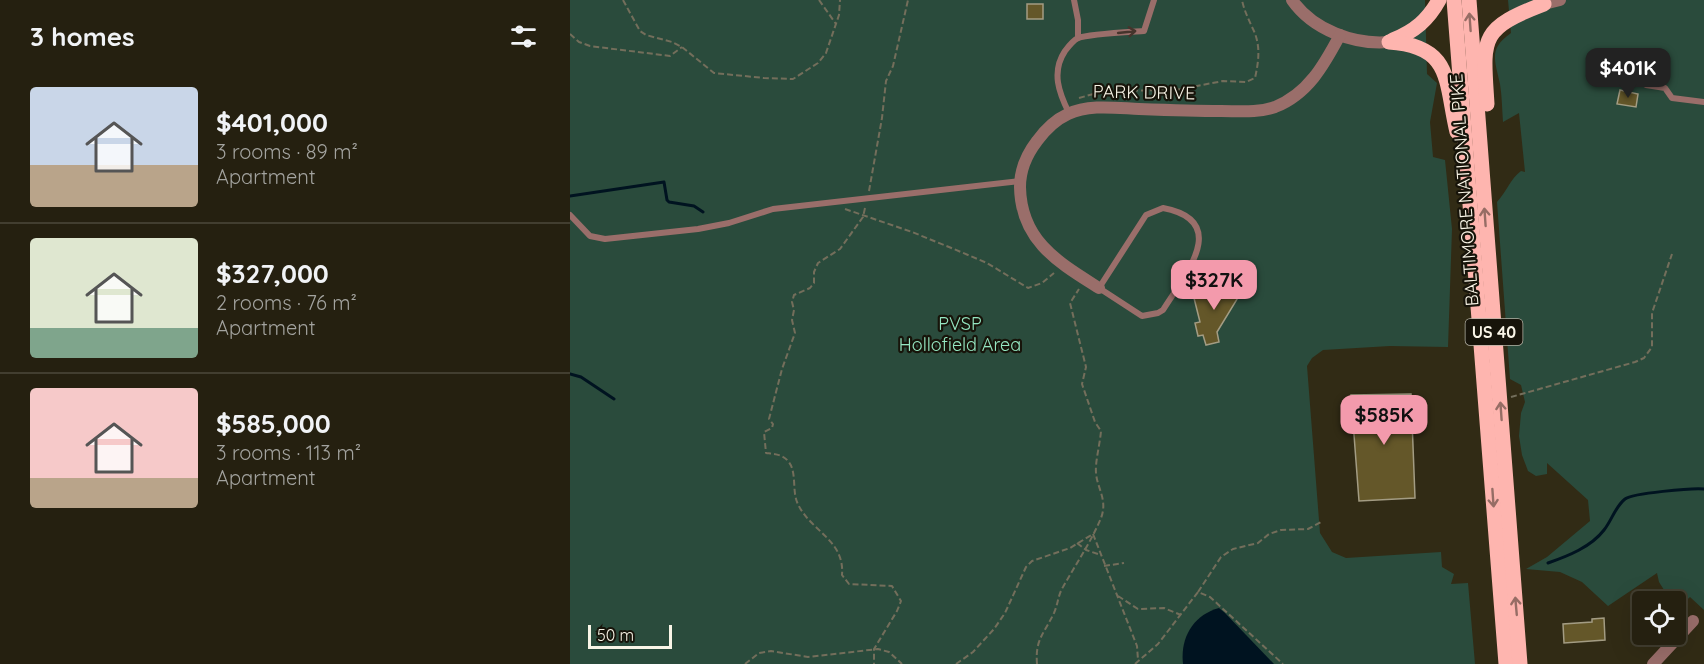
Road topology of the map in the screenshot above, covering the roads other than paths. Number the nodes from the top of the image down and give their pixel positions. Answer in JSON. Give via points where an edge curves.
{"nodes":[{"id":1,"x":1074,"y":0,"type":"edge"},
{"id":2,"x":1154,"y":0,"type":"edge"},
{"id":3,"x":1292,"y":0,"type":"edge"},
{"id":4,"x":1439,"y":0,"type":"edge"},
{"id":5,"x":1454,"y":0,"type":"edge"},
{"id":6,"x":1469,"y":0,"type":"edge"},
{"id":7,"x":1517,"y":0,"type":"edge"},
{"id":8,"x":1560,"y":0,"type":"edge"},
{"id":9,"x":1544,"y":4,"type":"junction"},
{"id":10,"x":1340,"y":35,"type":"junction"},
{"id":11,"x":1078,"y":38,"type":"junction"},
{"id":12,"x":1389,"y":42,"type":"junction"},
{"id":13,"x":1646,"y":85,"type":"dead end"},
{"id":14,"x":1704,"y":102,"type":"edge"},
{"id":15,"x":1067,"y":110,"type":"junction"},
{"id":16,"x":1481,"y":160,"type":"junction"},
{"id":17,"x":1468,"y":178,"type":"junction"},
{"id":18,"x":1020,"y":181,"type":"junction"},
{"id":19,"x":570,"y":215,"type":"edge"},
{"id":20,"x":1099,"y":288,"type":"junction"},
{"id":21,"x":1693,"y":621,"type":"dead end"},
{"id":22,"x":1506,"y":664,"type":"edge"},
{"id":23,"x":1520,"y":664,"type":"edge"},
{"id":24,"x":1653,"y":664,"type":"edge"}],
"edges":[{"from":1,"to":11,"type":"lane"},
{"from":11,"to":2,"type":"lane","one_way":true,"via":[[1144,31]]},
{"from":3,"to":10,"type":"street","via":[[1306,16]]},
{"from":4,"to":12,"type":"main road","via":[[1418,28]]},
{"from":5,"to":17,"type":"main road","name":"BALTIMORE NATIONAL PIKE","number":"US 40"},
{"from":16,"to":6,"type":"main road","name":"BALTIMORE NATIONAL PIKE","number":"US 40","one_way":true},
{"from":7,"to":9,"type":"main road"},
{"from":8,"to":9,"type":"street"},
{"from":9,"to":16,"type":"main road","via":[[1499,25],[1486,43],[1487,113]]},
{"from":10,"to":12,"type":"street","via":[[1366,42]]},
{"from":10,"to":15,"type":"street","name":"PARK DRIVE","via":[[1311,81],[1294,97],[1272,108],[1245,112]]},
{"from":11,"to":15,"type":"lane","via":[[1059,61],[1056,78]]},
{"from":12,"to":17,"type":"main road","via":[[1422,48],[1438,60],[1447,82]]},
{"from":13,"to":14,"type":"lane","via":[[1665,88],[1672,98]]},
{"from":15,"to":18,"type":"street","name":"PARK DRIVE","via":[[1034,145]]},
{"from":23,"to":16,"type":"main road","name":"BALTIMORE NATIONAL PIKE","number":"US 40","one_way":true},
{"from":17,"to":22,"type":"main road","name":"BALTIMORE NATIONAL PIKE","number":"US 40","one_way":true},
{"from":18,"to":19,"type":"lane","via":[[773,209],[698,229],[605,239],[590,236]]},
{"from":18,"to":20,"type":"street","name":"PARK DRIVE","via":[[1027,223],[1041,246]]},
{"from":20,"to":20,"type":"lane","name":"PARK DRIVE","via":[[1142,316],[1158,314],[1197,254],[1198,231],[1185,216],[1173,210],[1163,208],[1146,215]]},
{"from":21,"to":24,"type":"street"}]}
